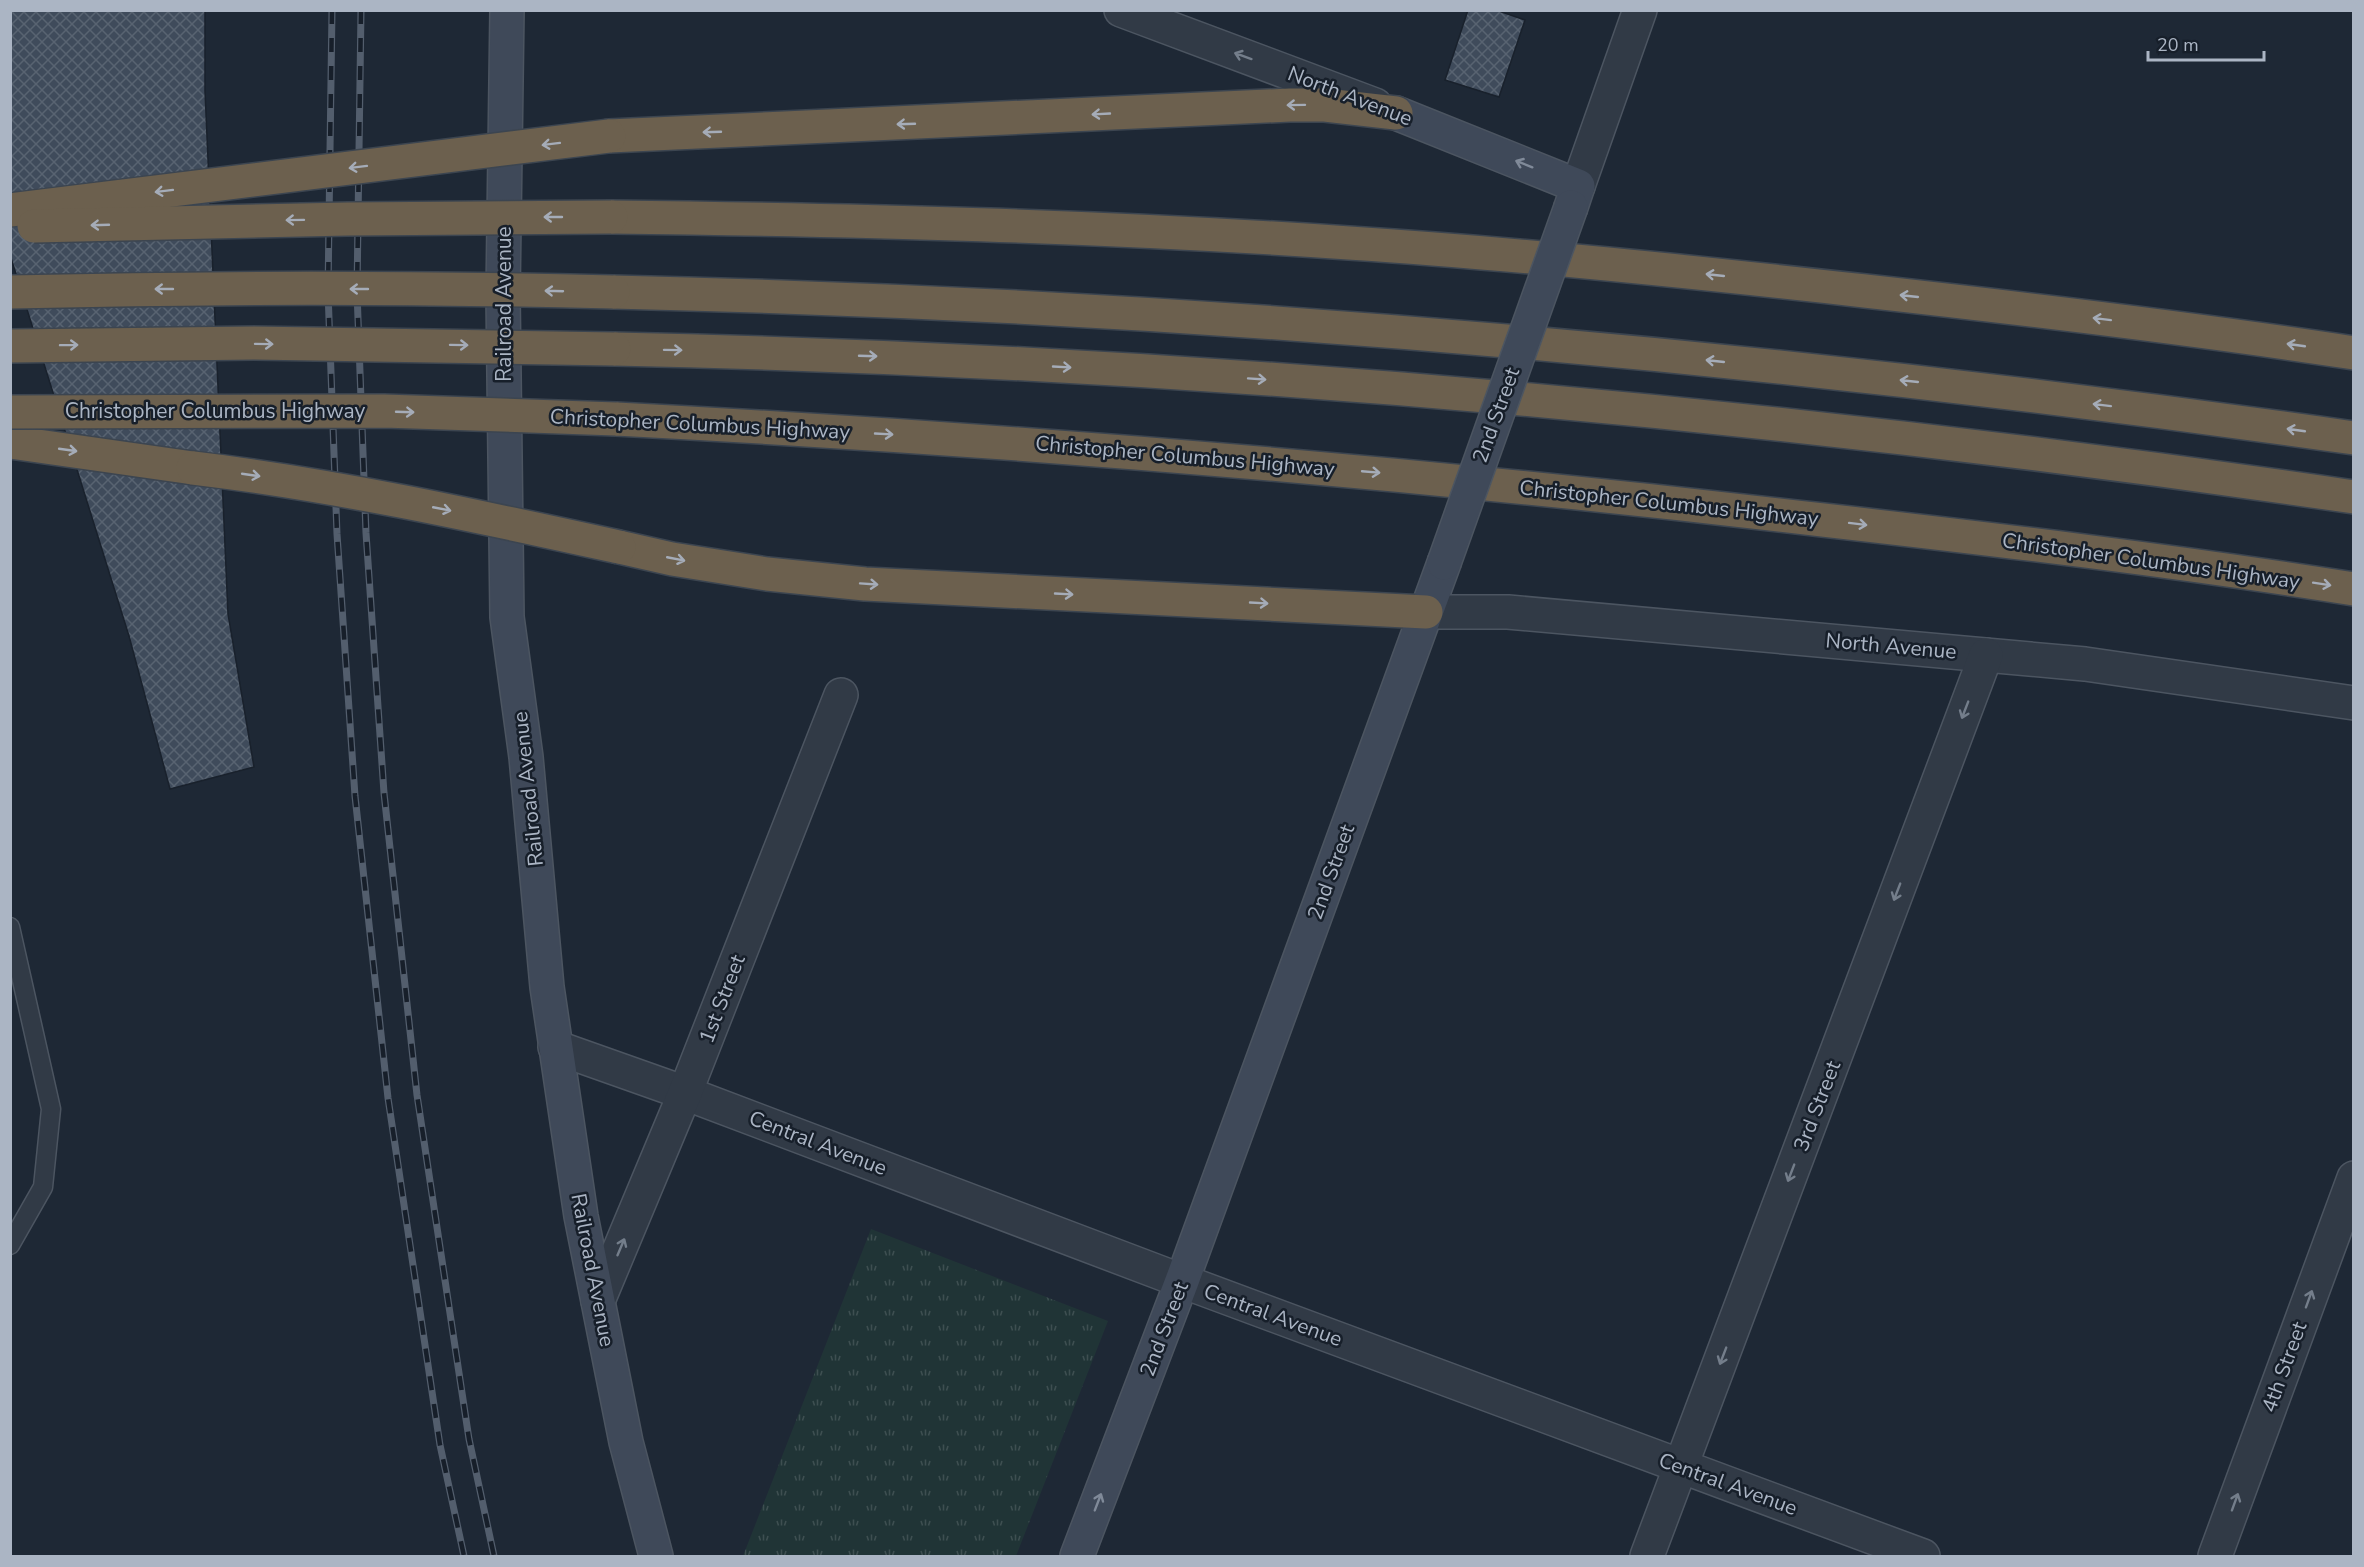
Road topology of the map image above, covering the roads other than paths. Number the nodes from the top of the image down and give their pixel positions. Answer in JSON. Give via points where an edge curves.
{"nodes":[{"id":1,"x":507,"y":10,"type":"edge"},
{"id":2,"x":1121,"y":10,"type":"edge"},
{"id":3,"x":1640,"y":10,"type":"edge"},
{"id":4,"x":1396,"y":113,"type":"junction"},
{"id":5,"x":1575,"y":197,"type":"junction"},
{"id":6,"x":10,"y":210,"type":"edge"},
{"id":7,"x":10,"y":227,"type":"edge"},
{"id":8,"x":10,"y":292,"type":"edge"},
{"id":9,"x":10,"y":346,"type":"edge"},
{"id":10,"x":2354,"y":353,"type":"edge"},
{"id":11,"x":10,"y":412,"type":"edge"},
{"id":12,"x":2354,"y":438,"type":"edge"},
{"id":13,"x":10,"y":442,"type":"edge"},
{"id":14,"x":2354,"y":497,"type":"edge"},
{"id":15,"x":2354,"y":589,"type":"edge"},
{"id":16,"x":1426,"y":612,"type":"junction"},
{"id":17,"x":1986,"y":655,"type":"junction"},
{"id":18,"x":841,"y":695,"type":"dead end"},
{"id":19,"x":2354,"y":703,"type":"edge"},
{"id":20,"x":10,"y":927,"type":"edge"},
{"id":21,"x":555,"y":1047,"type":"junction"},
{"id":22,"x":685,"y":1092,"type":"junction"},
{"id":23,"x":2354,"y":1178,"type":"edge"},
{"id":24,"x":10,"y":1245,"type":"edge"},
{"id":25,"x":1182,"y":1281,"type":"junction"},
{"id":26,"x":598,"y":1301,"type":"junction"},
{"id":27,"x":1681,"y":1466,"type":"junction"},
{"id":28,"x":656,"y":1557,"type":"edge"},
{"id":29,"x":1077,"y":1557,"type":"edge"},
{"id":30,"x":1647,"y":1557,"type":"edge"},
{"id":31,"x":1923,"y":1557,"type":"edge"},
{"id":32,"x":2215,"y":1557,"type":"edge"}],
"edges":[{"from":1,"to":21,"type":"main road","name":"Railroad Avenue","via":[[503,295],[507,617],[526,757]]},
{"from":4,"to":2,"type":"street","name":"North Avenue","one_way":true},
{"from":3,"to":5,"type":"street"},
{"from":5,"to":4,"type":"main road","name":"North Avenue","one_way":true},
{"from":4,"to":6,"type":"highway","one_way":true,"bridge":true,"via":[[1290,105],[609,136]]},
{"from":5,"to":16,"type":"main road","name":"2nd Street","bridge":true},
{"from":10,"to":7,"type":"highway","one_way":true,"bridge":true,"via":[[2046,312],[1652,268],[1211,234],[794,219],[611,217]]},
{"from":12,"to":8,"type":"highway","one_way":true,"bridge":true,"via":[[1971,388],[1681,358],[1422,334],[976,305],[404,289]]},
{"from":9,"to":14,"type":"highway","one_way":true,"bridge":true,"via":[[254,343],[914,358],[1448,392],[1973,447]]},
{"from":11,"to":15,"type":"highway","name":"Christopher Columbus Highway","one_way":true,"bridge":true,"via":[[384,411],[616,419],[1049,445],[1671,502],[2166,561]]},
{"from":13,"to":16,"type":"highway","one_way":true,"bridge":true,"via":[[324,487],[672,559],[767,574],[865,584]]},
{"from":16,"to":17,"type":"street","name":"North Avenue","via":[[1509,612]]},
{"from":16,"to":25,"type":"main road","name":"2nd Street"},
{"from":17,"to":19,"type":"street","name":"North Avenue","via":[[2085,664]]},
{"from":17,"to":27,"type":"street","name":"3rd Street","one_way":true},
{"from":18,"to":22,"type":"street","name":"1st Street"},
{"from":20,"to":24,"type":"lane","via":[[51,1109],[43,1187]]},
{"from":21,"to":22,"type":"street","name":"Central Avenue"},
{"from":21,"to":26,"type":"main road","name":"Railroad Avenue"},
{"from":22,"to":25,"type":"street","name":"Central Avenue"},
{"from":26,"to":22,"type":"street","name":"1st Street","one_way":true},
{"from":32,"to":23,"type":"street","name":"4th Street","one_way":true},
{"from":25,"to":27,"type":"street","name":"Central Avenue"},
{"from":29,"to":25,"type":"main road","name":"2nd Street","one_way":true},
{"from":26,"to":28,"type":"main road","name":"Railroad Avenue","via":[[626,1442]]},
{"from":27,"to":30,"type":"street","name":"3rd Street"},
{"from":27,"to":31,"type":"street","name":"Central Avenue"}]}
